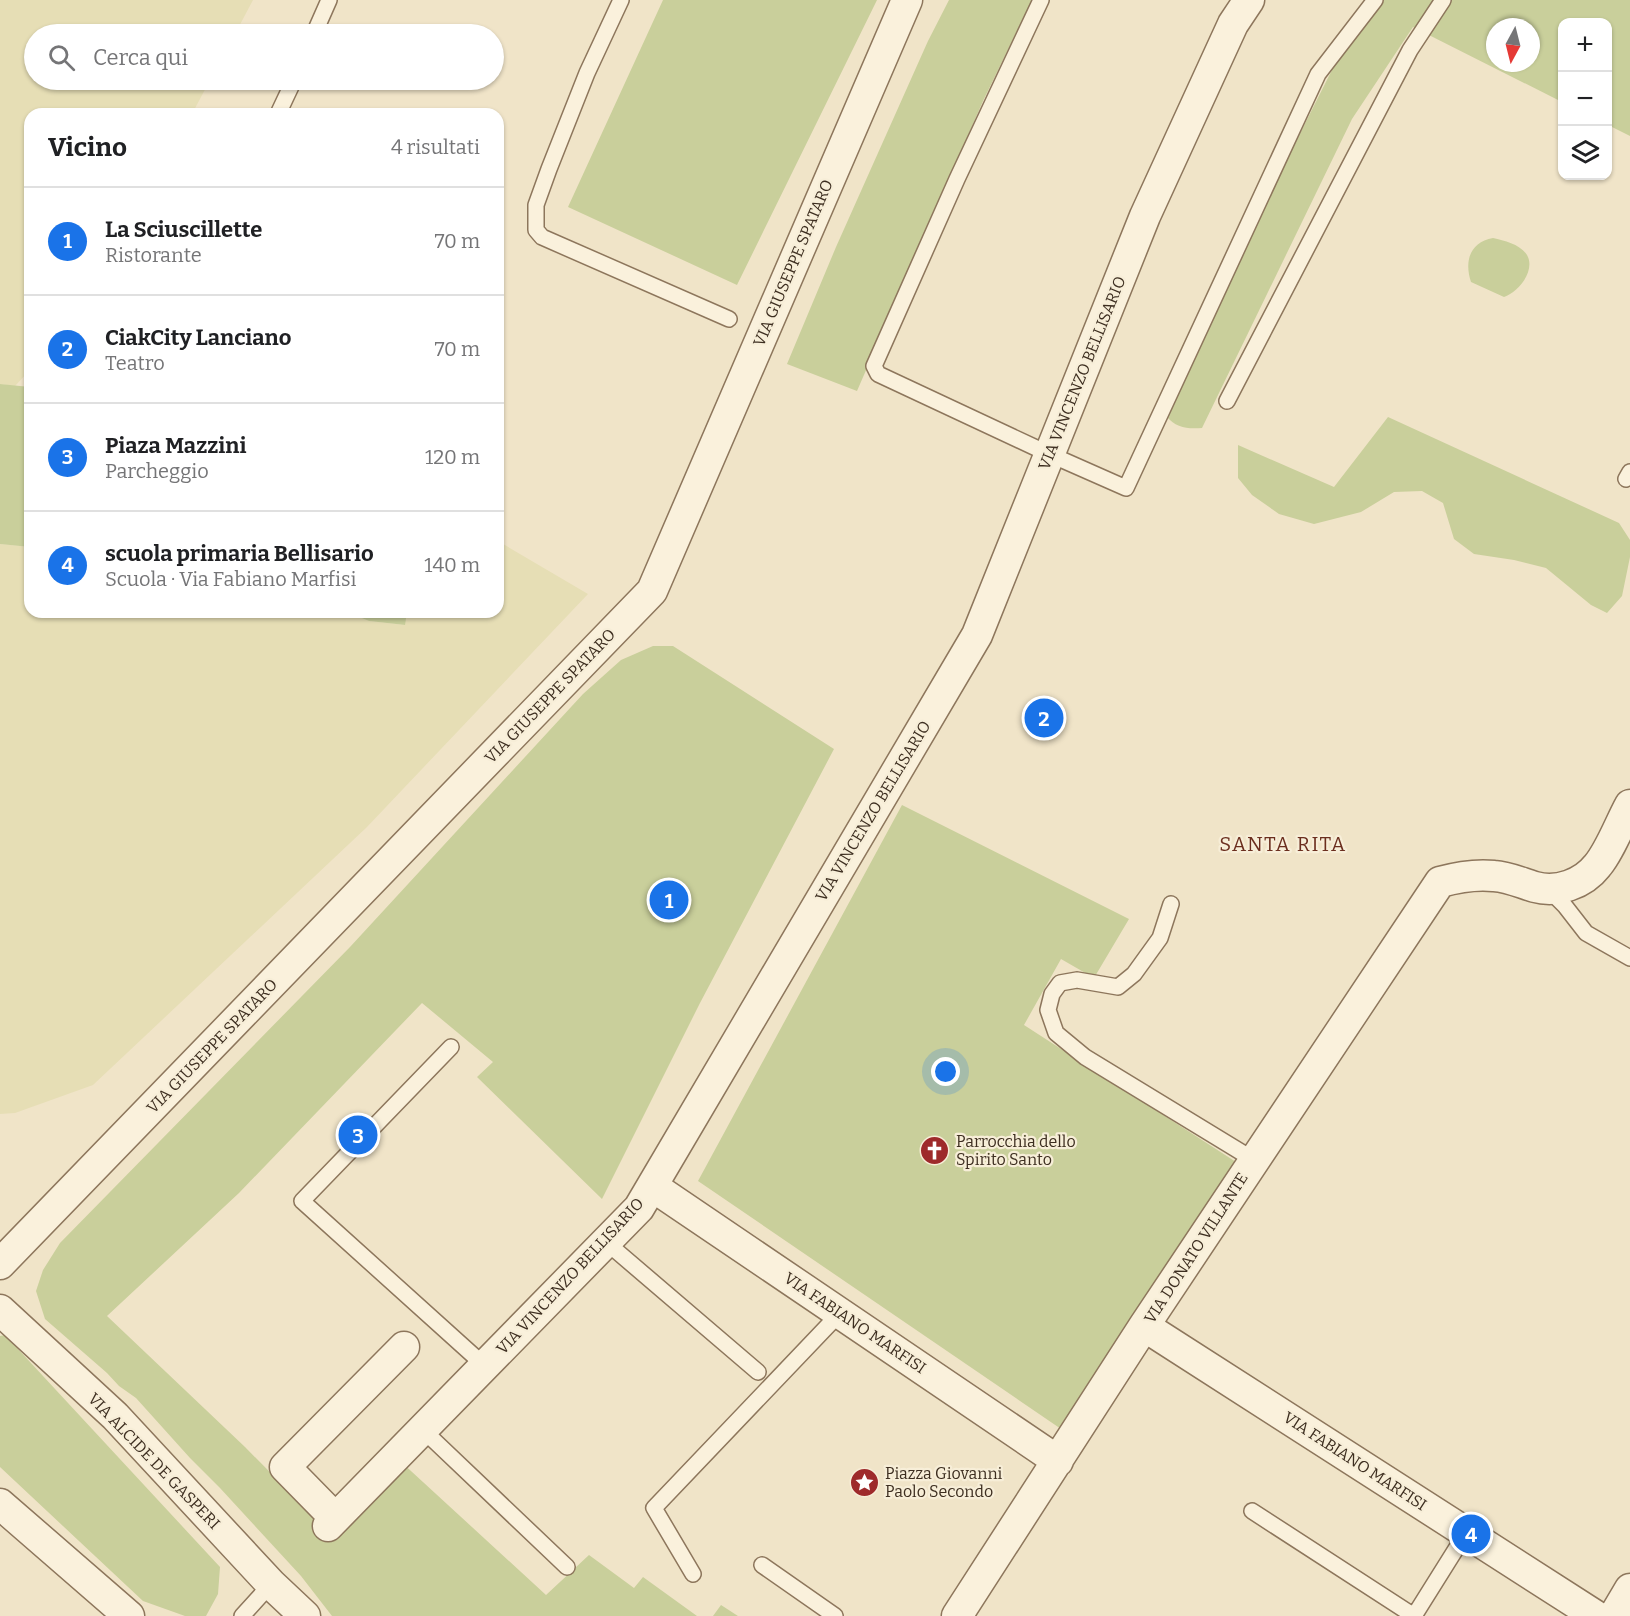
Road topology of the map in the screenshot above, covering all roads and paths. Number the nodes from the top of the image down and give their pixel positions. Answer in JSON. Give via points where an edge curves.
{"nodes":[{"id":1,"x":329,"y":0,"type":"edge"},
{"id":2,"x":621,"y":0,"type":"edge"},
{"id":3,"x":907,"y":0,"type":"edge"},
{"id":4,"x":1041,"y":0,"type":"edge"},
{"id":5,"x":1249,"y":0,"type":"edge"},
{"id":6,"x":1376,"y":0,"type":"edge"},
{"id":7,"x":1443,"y":0,"type":"edge"},
{"id":8,"x":318,"y":24,"type":"edge"},
{"id":9,"x":289,"y":90,"type":"edge"},
{"id":10,"x":281,"y":108,"type":"edge"},
{"id":11,"x":729,"y":318,"type":"dead end"},
{"id":12,"x":1227,"y":401,"type":"dead end"},
{"id":13,"x":1049,"y":454,"type":"junction"},
{"id":14,"x":1630,"y":805,"type":"edge"},
{"id":15,"x":1547,"y":888,"type":"junction"},
{"id":16,"x":1171,"y":904,"type":"dead end"},
{"id":17,"x":1630,"y":958,"type":"edge"},
{"id":18,"x":451,"y":1047,"type":"dead end"},
{"id":19,"x":1254,"y":1160,"type":"junction"},
{"id":20,"x":652,"y":1186,"type":"junction"},
{"id":21,"x":606,"y":1242,"type":"junction"},
{"id":22,"x":0,"y":1264,"type":"edge"},
{"id":23,"x":0,"y":1310,"type":"edge"},
{"id":24,"x":840,"y":1313,"type":"junction"},
{"id":25,"x":1144,"y":1326,"type":"junction"},
{"id":26,"x":404,"y":1347,"type":"dead end"},
{"id":27,"x":485,"y":1366,"type":"junction"},
{"id":28,"x":758,"y":1372,"type":"dead end"},
{"id":29,"x":423,"y":1429,"type":"junction"},
{"id":30,"x":1058,"y":1461,"type":"junction"},
{"id":31,"x":0,"y":1504,"type":"edge"},
{"id":32,"x":1252,"y":1511,"type":"dead end"},
{"id":33,"x":1466,"y":1533,"type":"junction"},
{"id":34,"x":762,"y":1566,"type":"dead end"},
{"id":35,"x":567,"y":1567,"type":"dead end"},
{"id":36,"x":693,"y":1574,"type":"dead end"},
{"id":37,"x":271,"y":1584,"type":"junction"},
{"id":38,"x":1630,"y":1589,"type":"edge"},
{"id":39,"x":129,"y":1616,"type":"edge"},
{"id":40,"x":242,"y":1616,"type":"edge"},
{"id":41,"x":306,"y":1616,"type":"edge"},
{"id":42,"x":835,"y":1616,"type":"edge"},
{"id":43,"x":957,"y":1616,"type":"edge"},
{"id":44,"x":1596,"y":1616,"type":"edge"},
{"id":45,"x":1614,"y":1616,"type":"edge"}],
"edges":[{"from":1,"to":8,"type":"lane"},
{"from":2,"to":11,"type":"lane","via":[[549,169],[536,205],[536,230],[552,242]]},
{"from":3,"to":22,"type":"street","name":"VIA GIUSEPPE SPATARO","via":[[651,591]]},
{"from":4,"to":13,"type":"lane","via":[[874,366],[878,374]]},
{"from":5,"to":13,"type":"street","name":"VIA VINCENZO BELLISARIO","via":[[1233,24],[1145,216]]},
{"from":6,"to":13,"type":"lane","via":[[1318,74],[1126,488]]},
{"from":7,"to":12,"type":"lane","via":[[1410,51]]},
{"from":9,"to":10,"type":"lane"},
{"from":13,"to":20,"type":"street","name":"VIA VINCENZO BELLISARIO","via":[[977,635]]},
{"from":14,"to":15,"type":"street","via":[[1599,865],[1570,885]]},
{"from":15,"to":17,"type":"lane","via":[[1586,933]]},
{"from":15,"to":19,"type":"street","name":"VIA DONATO VILLANTE","via":[[1481,875],[1440,882]]},
{"from":16,"to":19,"type":"lane","via":[[1160,938],[1134,974],[1119,987],[1077,980],[1060,982],[1048,1010],[1056,1033],[1085,1057]]},
{"from":18,"to":27,"type":"lane","via":[[302,1201]]},
{"from":19,"to":25,"type":"street","name":"VIA DONATO VILLANTE"},
{"from":20,"to":21,"type":"street","name":"VIA VINCENZO BELLISARIO","via":[[639,1208]]},
{"from":20,"to":24,"type":"street","name":"VIA FABIANO MARFISI"},
{"from":21,"to":27,"type":"street","name":"VIA VINCENZO BELLISARIO"},
{"from":21,"to":28,"type":"lane"},
{"from":23,"to":37,"type":"street","name":"VIA ALCIDE DE GASPERI","via":[[115,1416]]},
{"from":24,"to":30,"type":"street","name":"VIA FABIANO MARFISI"},
{"from":24,"to":36,"type":"lane","via":[[654,1508]]},
{"from":25,"to":30,"type":"street","name":"VIA DONATO VILLANTE"},
{"from":25,"to":33,"type":"street","name":"VIA FABIANO MARFISI"},
{"from":26,"to":29,"type":"street","name":"VIA VINCENZO BELLISARIO","via":[[285,1467],[332,1522]]},
{"from":27,"to":29,"type":"street","name":"VIA VINCENZO BELLISARIO"},
{"from":29,"to":35,"type":"lane"},
{"from":30,"to":43,"type":"street","name":"VIA DONATO VILLANTE"},
{"from":31,"to":39,"type":"street"},
{"from":32,"to":33,"type":"lane","via":[[1414,1616]]},
{"from":33,"to":44,"type":"street","name":"VIA FABIANO MARFISI"},
{"from":34,"to":42,"type":"lane"},
{"from":37,"to":40,"type":"lane"},
{"from":37,"to":41,"type":"street","name":"VIA ALCIDE DE GASPERI"},
{"from":38,"to":45,"type":"street"}]}
